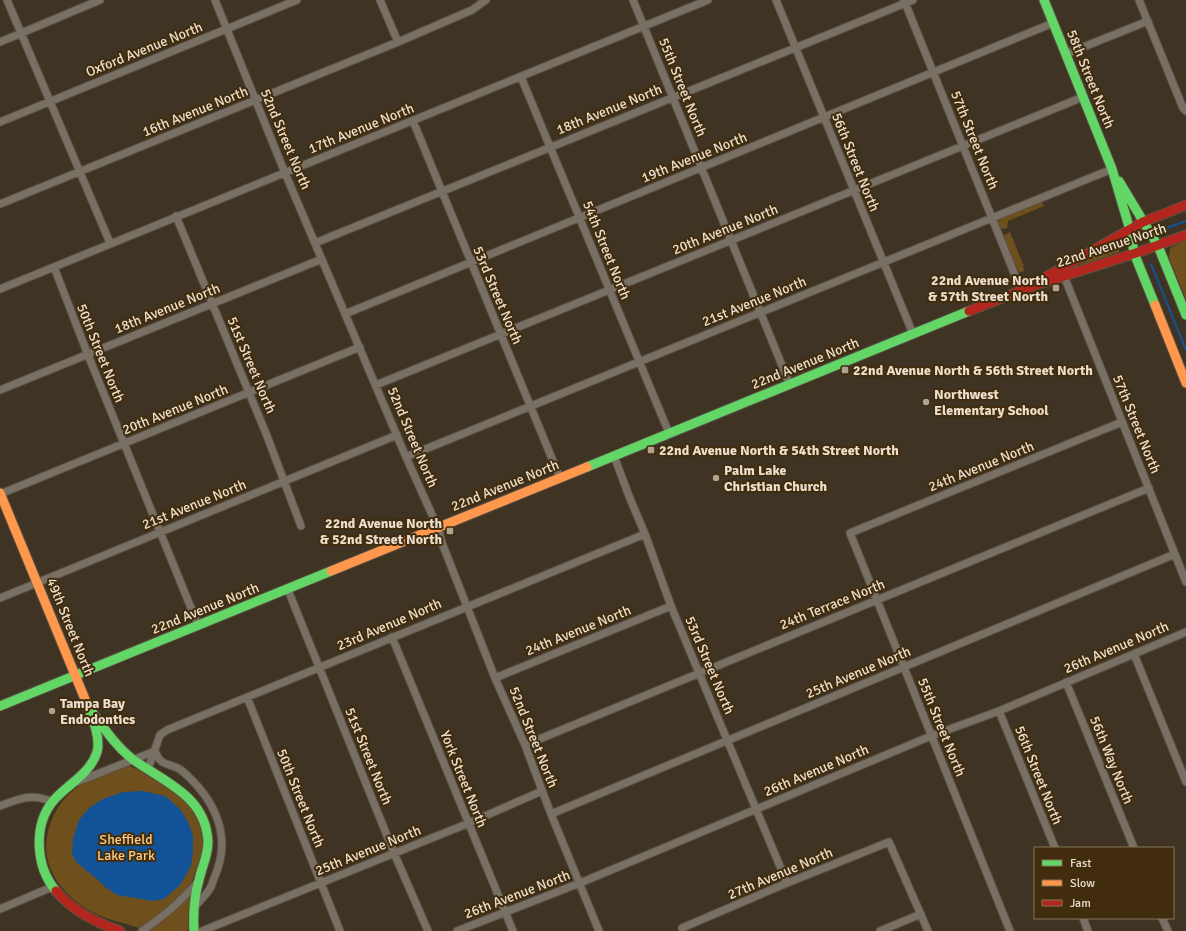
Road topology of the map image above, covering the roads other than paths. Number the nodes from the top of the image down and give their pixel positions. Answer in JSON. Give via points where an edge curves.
{"nodes":[{"id":1,"x":7,"y":0,"type":"edge"},
{"id":2,"x":100,"y":0,"type":"edge"},
{"id":3,"x":215,"y":0,"type":"edge"},
{"id":4,"x":297,"y":0,"type":"edge"},
{"id":5,"x":380,"y":0,"type":"edge"},
{"id":6,"x":486,"y":0,"type":"edge"},
{"id":7,"x":633,"y":0,"type":"edge"},
{"id":8,"x":708,"y":0,"type":"edge"},
{"id":9,"x":776,"y":0,"type":"edge"},
{"id":10,"x":912,"y":0,"type":"edge"},
{"id":11,"x":1044,"y":0,"type":"edge"},
{"id":12,"x":1139,"y":0,"type":"edge"},
{"id":13,"x":904,"y":2,"type":"edge"},
{"id":14,"x":1148,"y":21,"type":"junction"},
{"id":15,"x":1053,"y":23,"type":"junction"},
{"id":16,"x":644,"y":26,"type":"junction"},
{"id":17,"x":226,"y":29,"type":"junction"},
{"id":18,"x":21,"y":33,"type":"junction"},
{"id":19,"x":0,"y":42,"type":"edge"},
{"id":20,"x":398,"y":42,"type":"junction"},
{"id":21,"x":795,"y":48,"type":"junction"},
{"id":22,"x":1066,"y":54,"type":"junction"},
{"id":23,"x":933,"y":73,"type":"junction"},
{"id":24,"x":522,"y":77,"type":"junction"},
{"id":25,"x":1083,"y":97,"type":"junction"},
{"id":26,"x":673,"y":98,"type":"junction"},
{"id":27,"x":255,"y":100,"type":"junction"},
{"id":28,"x":50,"y":101,"type":"junction"},
{"id":29,"x":1186,"y":111,"type":"edge"},
{"id":30,"x":824,"y":118,"type":"junction"},
{"id":31,"x":413,"y":121,"type":"junction"},
{"id":32,"x":0,"y":122,"type":"edge"},
{"id":33,"x":963,"y":146,"type":"junction"},
{"id":34,"x":551,"y":147,"type":"junction"},
{"id":35,"x":702,"y":168,"type":"junction"},
{"id":36,"x":1112,"y":169,"type":"junction"},
{"id":37,"x":80,"y":172,"type":"junction"},
{"id":38,"x":285,"y":173,"type":"junction"},
{"id":39,"x":854,"y":190,"type":"junction"},
{"id":40,"x":441,"y":192,"type":"junction"},
{"id":41,"x":0,"y":204,"type":"edge"},
{"id":42,"x":1186,"y":205,"type":"edge"},
{"id":43,"x":176,"y":216,"type":"junction"},
{"id":44,"x":580,"y":218,"type":"junction"},
{"id":45,"x":992,"y":218,"type":"junction"},
{"id":46,"x":1143,"y":222,"type":"junction"},
{"id":47,"x":1130,"y":230,"type":"junction"},
{"id":48,"x":1186,"y":234,"type":"edge"},
{"id":49,"x":731,"y":240,"type":"junction"},
{"id":50,"x":110,"y":243,"type":"junction"},
{"id":51,"x":315,"y":243,"type":"junction"},
{"id":52,"x":1158,"y":246,"type":"junction"},
{"id":53,"x":1134,"y":253,"type":"junction"},
{"id":54,"x":322,"y":259,"type":"junction"},
{"id":55,"x":470,"y":262,"type":"junction"},
{"id":56,"x":883,"y":262,"type":"junction"},
{"id":57,"x":54,"y":267,"type":"junction"},
{"id":58,"x":1064,"y":276,"type":"junction"},
{"id":59,"x":0,"y":289,"type":"edge"},
{"id":60,"x":610,"y":290,"type":"junction"},
{"id":61,"x":1021,"y":290,"type":"junction"},
{"id":62,"x":212,"y":304,"type":"junction"},
{"id":63,"x":761,"y":312,"type":"junction"},
{"id":64,"x":345,"y":314,"type":"junction"},
{"id":65,"x":1186,"y":315,"type":"edge"},
{"id":66,"x":501,"y":334,"type":"junction"},
{"id":67,"x":913,"y":334,"type":"junction"},
{"id":68,"x":360,"y":347,"type":"junction"},
{"id":69,"x":88,"y":355,"type":"junction"},
{"id":70,"x":639,"y":361,"type":"junction"},
{"id":71,"x":1186,"y":383,"type":"edge"},
{"id":72,"x":790,"y":384,"type":"junction"},
{"id":73,"x":376,"y":385,"type":"junction"},
{"id":74,"x":0,"y":390,"type":"edge"},
{"id":75,"x":249,"y":393,"type":"junction"},
{"id":76,"x":530,"y":406,"type":"junction"},
{"id":77,"x":1122,"y":422,"type":"junction"},
{"id":78,"x":669,"y":433,"type":"junction"},
{"id":79,"x":398,"y":435,"type":"junction"},
{"id":80,"x":124,"y":444,"type":"junction"},
{"id":81,"x":614,"y":456,"type":"junction"},
{"id":82,"x":406,"y":457,"type":"junction"},
{"id":83,"x":560,"y":478,"type":"junction"},
{"id":84,"x":284,"y":481,"type":"junction"},
{"id":85,"x":1149,"y":488,"type":"junction"},
{"id":86,"x":0,"y":494,"type":"edge"},
{"id":87,"x":301,"y":526,"type":"dead end"},
{"id":88,"x":438,"y":528,"type":"junction"},
{"id":89,"x":159,"y":532,"type":"junction"},
{"id":90,"x":850,"y":533,"type":"joint"},
{"id":91,"x":645,"y":534,"type":"junction"},
{"id":92,"x":1175,"y":554,"type":"junction"},
{"id":93,"x":1186,"y":582,"type":"edge"},
{"id":94,"x":37,"y":583,"type":"junction"},
{"id":95,"x":288,"y":590,"type":"junction"},
{"id":96,"x":0,"y":598,"type":"edge"},
{"id":97,"x":877,"y":600,"type":"junction"},
{"id":98,"x":467,"y":605,"type":"junction"},
{"id":99,"x":671,"y":606,"type":"junction"},
{"id":100,"x":198,"y":625,"type":"junction"},
{"id":101,"x":1186,"y":632,"type":"edge"},
{"id":102,"x":392,"y":637,"type":"junction"},
{"id":103,"x":1134,"y":654,"type":"junction"},
{"id":104,"x":904,"y":667,"type":"junction"},
{"id":105,"x":319,"y":668,"type":"junction"},
{"id":106,"x":699,"y":673,"type":"junction"},
{"id":107,"x":75,"y":675,"type":"junction"},
{"id":108,"x":495,"y":678,"type":"junction"},
{"id":109,"x":1066,"y":682,"type":"junction"},
{"id":110,"x":247,"y":697,"type":"junction"},
{"id":111,"x":0,"y":706,"type":"edge"},
{"id":112,"x":88,"y":707,"type":"junction"},
{"id":113,"x":999,"y":711,"type":"junction"},
{"id":114,"x":931,"y":736,"type":"junction"},
{"id":115,"x":727,"y":740,"type":"junction"},
{"id":116,"x":525,"y":745,"type":"junction"},
{"id":117,"x":155,"y":751,"type":"junction"},
{"id":118,"x":134,"y":759,"type":"junction"},
{"id":119,"x":148,"y":769,"type":"junction"},
{"id":120,"x":1186,"y":782,"type":"edge"},
{"id":121,"x":74,"y":783,"type":"junction"},
{"id":122,"x":542,"y":791,"type":"junction"},
{"id":123,"x":53,"y":802,"type":"junction"},
{"id":124,"x":0,"y":806,"type":"edge"},
{"id":125,"x":755,"y":809,"type":"junction"},
{"id":126,"x":551,"y":814,"type":"junction"},
{"id":127,"x":468,"y":823,"type":"junction"},
{"id":128,"x":1054,"y":847,"type":"edge"},
{"id":129,"x":1134,"y":847,"type":"edge"},
{"id":130,"x":394,"y":853,"type":"junction"},
{"id":131,"x":198,"y":882,"type":"junction"},
{"id":132,"x":787,"y":883,"type":"junction"},
{"id":133,"x":321,"y":884,"type":"junction"},
{"id":134,"x":580,"y":884,"type":"junction"},
{"id":135,"x":52,"y":888,"type":"junction"},
{"id":136,"x":195,"y":906,"type":"junction"},
{"id":137,"x":0,"y":909,"type":"edge"},
{"id":138,"x":506,"y":912,"type":"junction"},
{"id":139,"x":921,"y":914,"type":"junction"},
{"id":140,"x":1083,"y":919,"type":"edge"},
{"id":141,"x":1162,"y":919,"type":"edge"},
{"id":142,"x":683,"y":929,"type":"edge"},
{"id":143,"x":120,"y":931,"type":"edge"},
{"id":144,"x":142,"y":931,"type":"edge"},
{"id":145,"x":194,"y":931,"type":"edge"},
{"id":146,"x":202,"y":931,"type":"edge"},
{"id":147,"x":340,"y":931,"type":"edge"},
{"id":148,"x":428,"y":931,"type":"edge"},
{"id":149,"x":457,"y":931,"type":"edge"},
{"id":150,"x":513,"y":931,"type":"edge"},
{"id":151,"x":599,"y":931,"type":"edge"},
{"id":152,"x":880,"y":931,"type":"edge"},
{"id":153,"x":928,"y":931,"type":"edge"},
{"id":154,"x":1010,"y":931,"type":"edge"},
{"id":155,"x":1088,"y":931,"type":"edge"},
{"id":156,"x":1168,"y":931,"type":"edge"}],
"edges":[{"from":1,"to":18,"type":"street"},
{"from":2,"to":18,"type":"street"},
{"from":3,"to":17,"type":"street","name":"52nd Street North"},
{"from":4,"to":17,"type":"street","name":"Oxford Avenue North"},
{"from":5,"to":20,"type":"street"},
{"from":6,"to":20,"type":"street","name":"16th Avenue North","via":[[472,10]]},
{"from":7,"to":16,"type":"street","name":"55th Street North"},
{"from":8,"to":16,"type":"street","name":"17th Avenue North"},
{"from":9,"to":21,"type":"street","name":"56th Street North"},
{"from":10,"to":13,"type":"street","name":"18th Avenue North"},
{"from":11,"to":15,"type":"main road","name":"58th Street North"},
{"from":12,"to":14,"type":"street"},
{"from":13,"to":21,"type":"street","name":"18th Avenue North"},
{"from":13,"to":23,"type":"street","name":"57th Street North"},
{"from":14,"to":22,"type":"street"},
{"from":14,"to":29,"type":"street"},
{"from":15,"to":22,"type":"main road","name":"58th Street North"},
{"from":15,"to":23,"type":"street","name":"19th Avenue North"},
{"from":16,"to":24,"type":"street","name":"17th Avenue North"},
{"from":16,"to":26,"type":"street","name":"55th Street North"},
{"from":17,"to":27,"type":"street","name":"52nd Street North"},
{"from":17,"to":28,"type":"street","name":"Oxford Avenue North"},
{"from":18,"to":19,"type":"street"},
{"from":18,"to":28,"type":"street"},
{"from":20,"to":27,"type":"street","name":"16th Avenue North"},
{"from":21,"to":26,"type":"street","name":"18th Avenue North"},
{"from":21,"to":30,"type":"street","name":"56th Street North"},
{"from":22,"to":25,"type":"main road","name":"58th Street North"},
{"from":23,"to":30,"type":"street","name":"19th Avenue North"},
{"from":23,"to":33,"type":"street","name":"57th Street North"},
{"from":24,"to":31,"type":"street","name":"17th Avenue North"},
{"from":24,"to":34,"type":"street","name":"54th Street North"},
{"from":25,"to":33,"type":"street","name":"20th Avenue North"},
{"from":25,"to":36,"type":"main road","name":"58th Street North"},
{"from":26,"to":34,"type":"street","name":"18th Avenue North"},
{"from":26,"to":35,"type":"street","name":"55th Street North"},
{"from":27,"to":37,"type":"street","name":"16th Avenue North"},
{"from":27,"to":38,"type":"street","name":"52nd Street North"},
{"from":28,"to":32,"type":"street","name":"Oxford Avenue North"},
{"from":28,"to":37,"type":"street"},
{"from":30,"to":35,"type":"street","name":"19th Avenue North"},
{"from":30,"to":39,"type":"street","name":"56th Street North"},
{"from":31,"to":38,"type":"street","name":"17th Avenue North"},
{"from":31,"to":40,"type":"street","name":"53rd Street North"},
{"from":33,"to":39,"type":"street","name":"20th Avenue North"},
{"from":33,"to":45,"type":"street","name":"57th Street North"},
{"from":34,"to":40,"type":"street","name":"18th Avenue North"},
{"from":34,"to":44,"type":"street","name":"54th Street North"},
{"from":35,"to":44,"type":"street","name":"19th Avenue North"},
{"from":35,"to":49,"type":"street","name":"55th Street North"},
{"from":36,"to":45,"type":"street","name":"21st Avenue North"},
{"from":36,"to":46,"type":"main road","name":"58th Street North"},
{"from":36,"to":47,"type":"main road","name":"58th Street North"},
{"from":37,"to":41,"type":"street","name":"16th Avenue North"},
{"from":37,"to":50,"type":"street"},
{"from":38,"to":43,"type":"street","name":"17th Avenue North"},
{"from":38,"to":51,"type":"street","name":"52nd Street North"},
{"from":39,"to":49,"type":"street","name":"20th Avenue North"},
{"from":39,"to":56,"type":"street","name":"56th Street North"},
{"from":40,"to":51,"type":"street","name":"18th Avenue North"},
{"from":40,"to":55,"type":"street","name":"53rd Street North"},
{"from":42,"to":46,"type":"main road","name":"22nd Avenue North"},
{"from":43,"to":50,"type":"street","name":"17th Avenue North"},
{"from":43,"to":62,"type":"street","name":"51st Street North"},
{"from":44,"to":55,"type":"street","name":"19th Avenue North"},
{"from":44,"to":60,"type":"street","name":"54th Street North"},
{"from":45,"to":56,"type":"street","name":"21st Avenue North"},
{"from":45,"to":61,"type":"street","name":"57th Street North"},
{"from":46,"to":47,"type":"main road","name":"22nd Avenue North"},
{"from":46,"to":52,"type":"main road","name":"58th Street North"},
{"from":47,"to":53,"type":"main road","name":"58th Street North"},
{"from":47,"to":61,"type":"main road","name":"22nd Avenue North"},
{"from":48,"to":52,"type":"main road","name":"22nd Avenue North"},
{"from":49,"to":60,"type":"street","name":"20th Avenue North"},
{"from":49,"to":63,"type":"street","name":"55th Street North"},
{"from":50,"to":57,"type":"street","name":"17th Avenue North"},
{"from":51,"to":54,"type":"street","name":"52nd Street North"},
{"from":52,"to":53,"type":"main road","name":"22nd Avenue North"},
{"from":52,"to":65,"type":"main road","name":"58th Street North"},
{"from":53,"to":58,"type":"main road","name":"22nd Avenue North"},
{"from":53,"to":71,"type":"main road","name":"58th Street North"},
{"from":54,"to":62,"type":"street","name":"18th Avenue North"},
{"from":54,"to":64,"type":"street","name":"52nd Street North"},
{"from":55,"to":64,"type":"street","name":"19th Avenue North"},
{"from":55,"to":66,"type":"street","name":"53rd Street North"},
{"from":56,"to":63,"type":"street","name":"21st Avenue North"},
{"from":56,"to":67,"type":"street","name":"56th Street North"},
{"from":57,"to":59,"type":"street","name":"17th Avenue North"},
{"from":57,"to":69,"type":"street","name":"50th Street North"},
{"from":58,"to":61,"type":"main road","name":"22nd Avenue North"},
{"from":58,"to":77,"type":"street","name":"57th Street North"},
{"from":60,"to":66,"type":"street","name":"20th Avenue North"},
{"from":60,"to":70,"type":"street","name":"54th Street North"},
{"from":61,"to":67,"type":"main road","name":"22nd Avenue North"},
{"from":62,"to":69,"type":"street","name":"18th Avenue North"},
{"from":62,"to":75,"type":"street","name":"51st Street North"},
{"from":63,"to":70,"type":"street","name":"21st Avenue North"},
{"from":63,"to":72,"type":"street","name":"55th Street North"},
{"from":64,"to":68,"type":"street","name":"52nd Street North"},
{"from":66,"to":73,"type":"street","name":"20th Avenue North"},
{"from":66,"to":76,"type":"street","name":"53rd Street North"},
{"from":67,"to":72,"type":"main road","name":"22nd Avenue North"},
{"from":68,"to":73,"type":"street","name":"52nd Street North"},
{"from":68,"to":75,"type":"street","name":"20th Avenue North"},
{"from":69,"to":74,"type":"street","name":"18th Avenue North"},
{"from":69,"to":80,"type":"street","name":"50th Street North"},
{"from":70,"to":76,"type":"street","name":"21st Avenue North"},
{"from":70,"to":78,"type":"street","name":"54th Street North"},
{"from":72,"to":78,"type":"main road","name":"22nd Avenue North"},
{"from":73,"to":79,"type":"street","name":"52nd Street North"},
{"from":75,"to":80,"type":"street","name":"20th Avenue North"},
{"from":75,"to":84,"type":"street","name":"51st Street North"},
{"from":76,"to":82,"type":"street","name":"21st Avenue North"},
{"from":76,"to":83,"type":"street","name":"53rd Street North"},
{"from":77,"to":85,"type":"street","name":"57th Street North"},
{"from":77,"to":90,"type":"street","name":"24th Avenue North"},
{"from":78,"to":81,"type":"main road","name":"22nd Avenue North"},
{"from":79,"to":82,"type":"street","name":"52nd Street North"},
{"from":79,"to":84,"type":"street","name":"21st Avenue North"},
{"from":80,"to":86,"type":"street","name":"20th Avenue North"},
{"from":80,"to":89,"type":"street","name":"50th Street North"},
{"from":81,"to":83,"type":"main road","name":"22nd Avenue North"},
{"from":81,"to":91,"type":"street","name":"53rd Street North"},
{"from":82,"to":88,"type":"street","name":"52nd Street North"},
{"from":83,"to":88,"type":"main road","name":"22nd Avenue North"},
{"from":84,"to":87,"type":"street","name":"51st Street North"},
{"from":84,"to":89,"type":"street","name":"21st Avenue North"},
{"from":85,"to":92,"type":"street","name":"57th Street North"},
{"from":85,"to":97,"type":"street","name":"24th Terrace North"},
{"from":86,"to":94,"type":"main road","name":"49th Street North"},
{"from":88,"to":95,"type":"main road","name":"22nd Avenue North"},
{"from":88,"to":98,"type":"street","name":"52nd Street North"},
{"from":89,"to":94,"type":"street","name":"21st Avenue North"},
{"from":89,"to":100,"type":"street","name":"50th Street North"},
{"from":90,"to":97,"type":"street","name":"55th Street North"},
{"from":91,"to":98,"type":"street","name":"23rd Avenue North"},
{"from":91,"to":99,"type":"street","name":"53rd Street North"},
{"from":92,"to":93,"type":"street","name":"57th Street North"},
{"from":92,"to":104,"type":"street","name":"25th Avenue North"},
{"from":94,"to":96,"type":"street","name":"21st Avenue North"},
{"from":94,"to":107,"type":"main road","name":"49th Street North"},
{"from":95,"to":100,"type":"main road","name":"22nd Avenue North"},
{"from":95,"to":105,"type":"street","name":"51st Street North"},
{"from":97,"to":104,"type":"street","name":"55th Street North"},
{"from":97,"to":106,"type":"street","name":"24th Terrace North"},
{"from":98,"to":102,"type":"street","name":"23rd Avenue North"},
{"from":98,"to":108,"type":"street","name":"52nd Street North"},
{"from":99,"to":106,"type":"street","name":"53rd Street North"},
{"from":99,"to":108,"type":"street","name":"24th Avenue North"},
{"from":100,"to":107,"type":"main road","name":"22nd Avenue North"},
{"from":101,"to":103,"type":"street","name":"26th Avenue North"},
{"from":102,"to":105,"type":"street","name":"23rd Avenue North"},
{"from":102,"to":127,"type":"street","name":"York Street North"},
{"from":103,"to":109,"type":"street","name":"26th Avenue North"},
{"from":103,"to":120,"type":"street"},
{"from":104,"to":114,"type":"street","name":"55th Street North"},
{"from":104,"to":115,"type":"street","name":"25th Avenue North"},
{"from":105,"to":110,"type":"street","name":"23rd Avenue North"},
{"from":105,"to":130,"type":"street","name":"51st Street North"},
{"from":106,"to":115,"type":"street","name":"53rd Street North"},
{"from":106,"to":116,"type":"street","name":"24th Terrace North"},
{"from":107,"to":111,"type":"main road","name":"22nd Avenue North"},
{"from":107,"to":112,"type":"main road","name":"49th Street North"},
{"from":108,"to":116,"type":"street","name":"52nd Street North"},
{"from":109,"to":113,"type":"street","name":"26th Avenue North"},
{"from":109,"to":129,"type":"street","name":"56th Way North"},
{"from":110,"to":117,"type":"street","name":"23rd Avenue North","via":[[163,732]]},
{"from":110,"to":133,"type":"street","name":"50th Street North"},
{"from":112,"to":118,"type":"main road","via":[[120,748]]},
{"from":112,"to":121,"type":"main road","name":"49th Street North","via":[[98,750],[86,772]]},
{"from":113,"to":114,"type":"street","name":"26th Avenue North"},
{"from":113,"to":128,"type":"street","name":"56th Street North"},
{"from":114,"to":125,"type":"street","name":"26th Avenue North"},
{"from":114,"to":154,"type":"street","name":"55th Street North"},
{"from":115,"to":125,"type":"street","name":"53rd Street North"},
{"from":115,"to":126,"type":"street","name":"25th Avenue North"},
{"from":116,"to":122,"type":"street","name":"52nd Street North"},
{"from":117,"to":118,"type":"street"},
{"from":117,"to":119,"type":"street","name":"23rd Avenue North"},
{"from":117,"to":136,"type":"street","via":[[163,763],[179,769],[201,789],[212,806],[221,828],[219,868],[209,889]]},
{"from":118,"to":119,"type":"main road"},
{"from":118,"to":121,"type":"street"},
{"from":119,"to":131,"type":"main road","via":[[187,796],[203,820],[207,833],[206,861]]},
{"from":121,"to":123,"type":"main road","name":"49th Street North"},
{"from":122,"to":126,"type":"street","name":"52nd Street North"},
{"from":122,"to":127,"type":"street","name":"25th Avenue North"},
{"from":123,"to":124,"type":"street","via":[[42,797],[32,797]]},
{"from":123,"to":135,"type":"main road","name":"49th Street North","via":[[40,830],[39,846],[40,862]]},
{"from":125,"to":132,"type":"street","name":"53rd Street North"},
{"from":125,"to":134,"type":"street","name":"26th Avenue North"},
{"from":126,"to":134,"type":"street","name":"52nd Street North"},
{"from":127,"to":130,"type":"street","name":"25th Avenue North"},
{"from":127,"to":138,"type":"street","name":"York Street North"},
{"from":130,"to":133,"type":"street","name":"25th Avenue North"},
{"from":130,"to":148,"type":"street","name":"51st Street North"},
{"from":131,"to":136,"type":"main road"},
{"from":131,"to":144,"type":"street","via":[[166,914]]},
{"from":132,"to":139,"type":"street","name":"27th Avenue North","via":[[889,842]]},
{"from":132,"to":142,"type":"street","name":"27th Avenue North"},
{"from":133,"to":146,"type":"street","name":"25th Avenue North"},
{"from":133,"to":147,"type":"street","name":"50th Street North"},
{"from":134,"to":138,"type":"street","name":"26th Avenue North"},
{"from":134,"to":151,"type":"street","name":"52nd Street North"},
{"from":135,"to":137,"type":"street"},
{"from":135,"to":143,"type":"main road","name":"49th Street North","via":[[78,912]]},
{"from":136,"to":145,"type":"main road"},
{"from":138,"to":149,"type":"street","name":"26th Avenue North"},
{"from":138,"to":150,"type":"street","name":"York Street North"},
{"from":139,"to":152,"type":"street"},
{"from":139,"to":153,"type":"street"},
{"from":140,"to":155,"type":"street"},
{"from":141,"to":156,"type":"street"}]}
